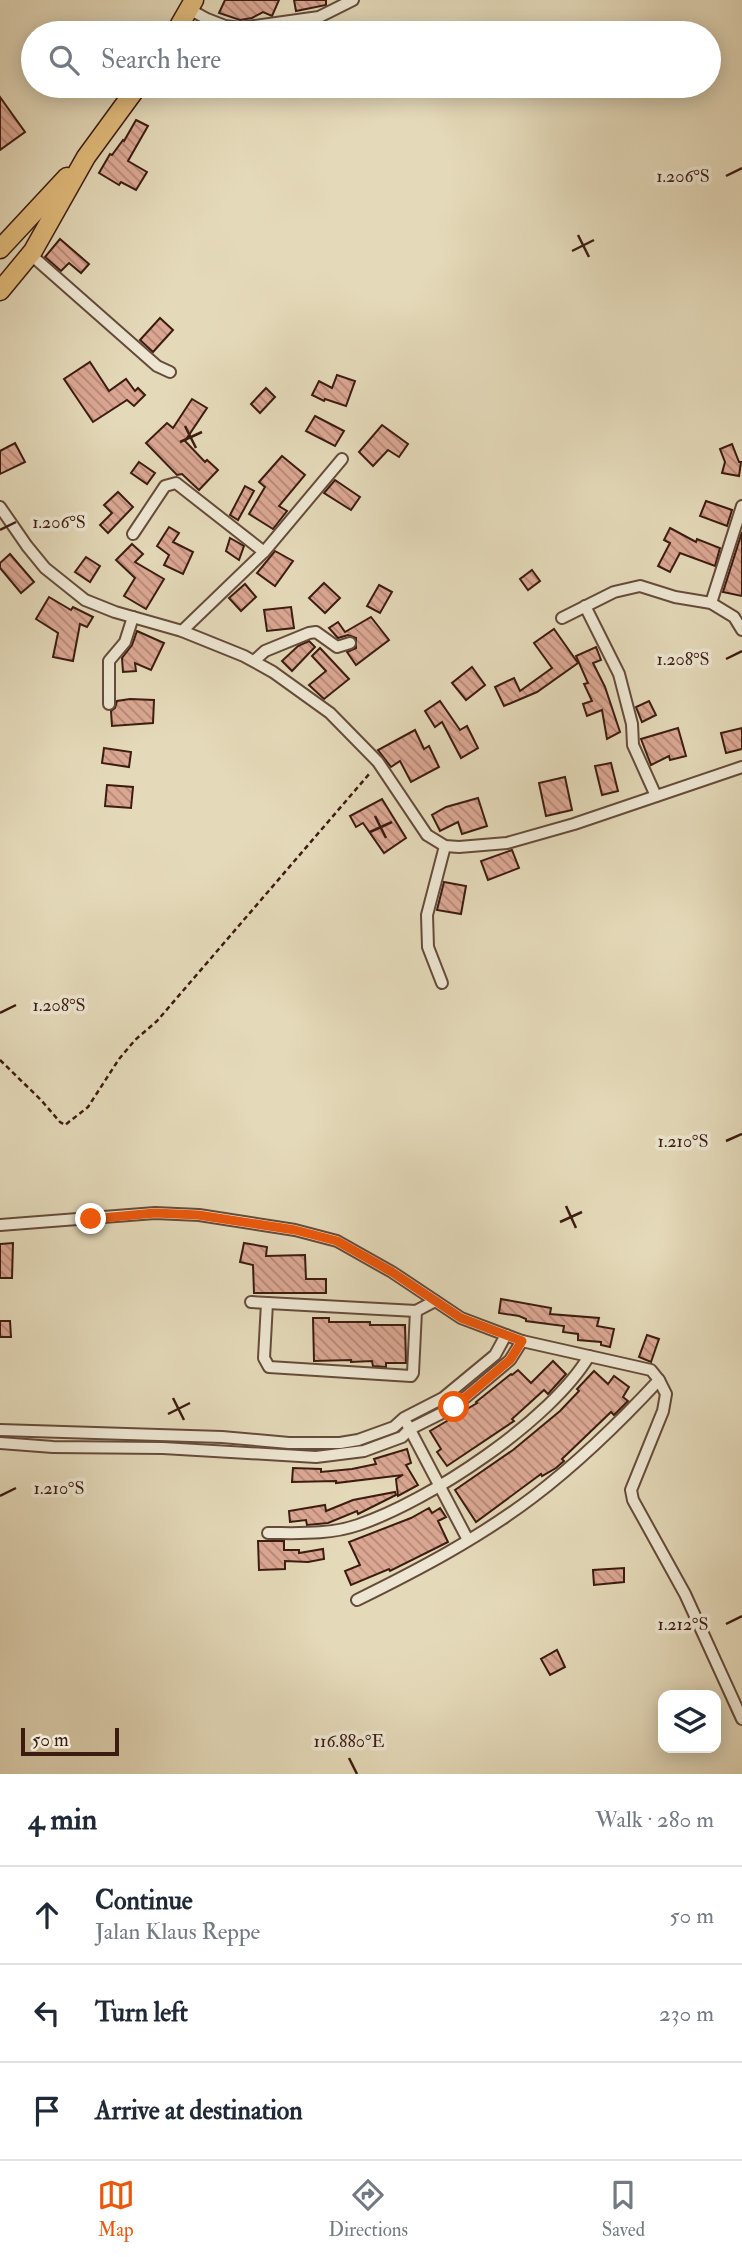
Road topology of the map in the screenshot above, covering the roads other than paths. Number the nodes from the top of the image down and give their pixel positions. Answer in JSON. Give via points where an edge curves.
{"nodes":[{"id":1,"x":353,"y":0,"type":"edge"},
{"id":2,"x":192,"y":4,"type":"edge"},
{"id":3,"x":182,"y":21,"type":"edge"},
{"id":4,"x":211,"y":21,"type":"edge"},
{"id":5,"x":290,"y":21,"type":"edge"},
{"id":6,"x":129,"y":98,"type":"edge"},
{"id":7,"x":86,"y":157,"type":"junction"},
{"id":8,"x":0,"y":249,"type":"edge"},
{"id":9,"x":30,"y":254,"type":"junction"},
{"id":10,"x":0,"y":291,"type":"edge"},
{"id":11,"x":170,"y":372,"type":"dead end"},
{"id":12,"x":342,"y":459,"type":"dead end"},
{"id":13,"x":742,"y":506,"type":"edge"},
{"id":14,"x":0,"y":507,"type":"edge"},
{"id":15,"x":133,"y":534,"type":"dead end"},
{"id":16,"x":264,"y":552,"type":"junction"},
{"id":17,"x":711,"y":603,"type":"junction"},
{"id":18,"x":585,"y":606,"type":"junction"},
{"id":19,"x":133,"y":617,"type":"junction"},
{"id":20,"x":562,"y":618,"type":"dead end"},
{"id":21,"x":742,"y":629,"type":"edge"},
{"id":22,"x":182,"y":631,"type":"junction"},
{"id":23,"x":350,"y":643,"type":"dead end"},
{"id":24,"x":254,"y":661,"type":"junction"},
{"id":25,"x":109,"y":704,"type":"dead end"},
{"id":26,"x":742,"y":767,"type":"edge"},
{"id":27,"x":656,"y":796,"type":"junction"},
{"id":28,"x":444,"y":846,"type":"junction"},
{"id":29,"x":442,"y":982,"type":"dead end"},
{"id":30,"x":0,"y":1225,"type":"edge"},
{"id":31,"x":435,"y":1301,"type":"junction"},
{"id":32,"x":251,"y":1302,"type":"dead end"},
{"id":33,"x":267,"y":1303,"type":"junction"},
{"id":34,"x":416,"y":1311,"type":"junction"},
{"id":35,"x":506,"y":1335,"type":"junction"},
{"id":36,"x":522,"y":1341,"type":"junction"},
{"id":37,"x":589,"y":1356,"type":"junction"},
{"id":38,"x":659,"y":1380,"type":"junction"},
{"id":39,"x":404,"y":1418,"type":"junction"},
{"id":40,"x":410,"y":1429,"type":"junction"},
{"id":41,"x":0,"y":1430,"type":"edge"},
{"id":42,"x":0,"y":1443,"type":"edge"},
{"id":43,"x":440,"y":1485,"type":"junction"},
{"id":44,"x":268,"y":1533,"type":"dead end"},
{"id":45,"x":468,"y":1540,"type":"junction"},
{"id":46,"x":357,"y":1600,"type":"dead end"},
{"id":47,"x":742,"y":1719,"type":"edge"}],
"edges":[{"from":1,"to":5,"type":"street","via":[[319,17]]},
{"from":2,"to":3,"type":"highway"},
{"from":2,"to":4,"type":"street"},
{"from":6,"to":7,"type":"highway"},
{"from":7,"to":8,"type":"highway"},
{"from":7,"to":9,"type":"highway"},
{"from":9,"to":10,"type":"highway"},
{"from":9,"to":11,"type":"street","via":[[157,366]]},
{"from":12,"to":16,"type":"street"},
{"from":13,"to":17,"type":"street"},
{"from":14,"to":19,"type":"street","via":[[27,546],[63,584],[85,600]]},
{"from":15,"to":16,"type":"street","via":[[164,486],[176,483]]},
{"from":16,"to":22,"type":"street"},
{"from":17,"to":18,"type":"street","via":[[640,586],[627,587]]},
{"from":17,"to":21,"type":"street","via":[[734,617]]},
{"from":18,"to":20,"type":"street"},
{"from":18,"to":27,"type":"street","via":[[619,674],[633,745]]},
{"from":19,"to":22,"type":"street"},
{"from":19,"to":25,"type":"street","via":[[125,642],[109,661]]},
{"from":22,"to":24,"type":"street"},
{"from":23,"to":24,"type":"street","via":[[337,647],[316,632],[309,633],[265,651]]},
{"from":24,"to":28,"type":"street","via":[[330,713],[378,762],[426,835]]},
{"from":26,"to":27,"type":"street"},
{"from":27,"to":28,"type":"street","via":[[507,843]]},
{"from":28,"to":29,"type":"street","via":[[427,915],[428,947]]},
{"from":30,"to":31,"type":"street","via":[[155,1213],[295,1230],[337,1241]]},
{"from":31,"to":34,"type":"street"},
{"from":31,"to":35,"type":"street","via":[[461,1318]]},
{"from":32,"to":33,"type":"street"},
{"from":33,"to":34,"type":"street"},
{"from":33,"to":34,"type":"street","via":[[264,1358],[269,1367],[411,1376]]},
{"from":35,"to":36,"type":"street"},
{"from":35,"to":39,"type":"street","via":[[495,1355],[466,1381]]},
{"from":36,"to":37,"type":"street"},
{"from":36,"to":40,"type":"street","via":[[510,1360],[478,1389]]},
{"from":37,"to":38,"type":"street","via":[[651,1370]]},
{"from":37,"to":43,"type":"street","via":[[579,1374],[545,1408]]},
{"from":38,"to":45,"type":"street","via":[[534,1497]]},
{"from":38,"to":47,"type":"street","via":[[666,1394],[663,1411],[631,1490],[633,1500],[685,1594]]},
{"from":39,"to":40,"type":"street"},
{"from":39,"to":41,"type":"street","via":[[394,1427],[340,1443]]},
{"from":40,"to":42,"type":"street","via":[[402,1437],[364,1451],[316,1457]]},
{"from":40,"to":43,"type":"street"},
{"from":43,"to":44,"type":"street","via":[[356,1526],[322,1533]]},
{"from":43,"to":45,"type":"street"},
{"from":45,"to":46,"type":"street"}]}
